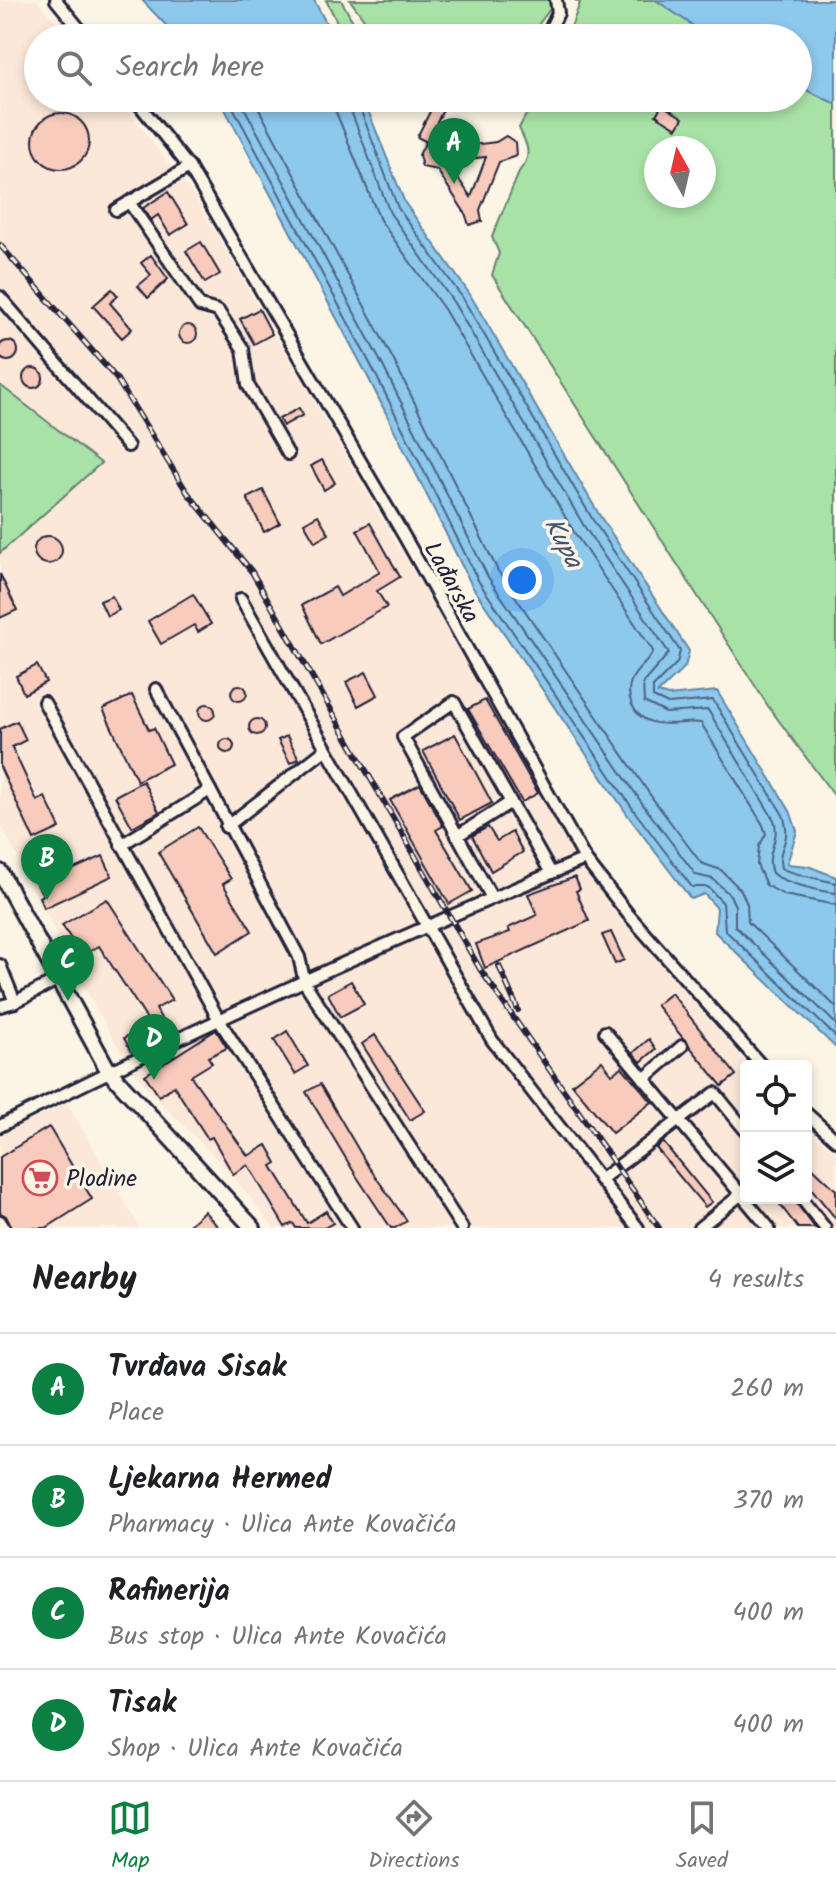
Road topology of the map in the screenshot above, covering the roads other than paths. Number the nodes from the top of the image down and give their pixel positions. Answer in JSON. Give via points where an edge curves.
{"nodes":[{"id":1,"x":56,"y":0,"type":"edge"},
{"id":2,"x":556,"y":0,"type":"edge"},
{"id":3,"x":76,"y":24,"type":"edge"},
{"id":4,"x":553,"y":24,"type":"edge"},
{"id":5,"x":145,"y":112,"type":"edge"},
{"id":6,"x":189,"y":167,"type":"junction"},
{"id":7,"x":129,"y":202,"type":"junction"},
{"id":8,"x":116,"y":210,"type":"dead end"},
{"id":9,"x":0,"y":297,"type":"edge"},
{"id":10,"x":128,"y":446,"type":"dead end"},
{"id":11,"x":288,"y":454,"type":"dead end"},
{"id":12,"x":241,"y":599,"type":"dead end"},
{"id":13,"x":156,"y":689,"type":"dead end"},
{"id":14,"x":44,"y":702,"type":"dead end"},
{"id":15,"x":325,"y":750,"type":"junction"},
{"id":16,"x":210,"y":790,"type":"junction"},
{"id":17,"x":511,"y":802,"type":"junction"},
{"id":18,"x":226,"y":827,"type":"junction"},
{"id":19,"x":457,"y":836,"type":"junction"},
{"id":20,"x":121,"y":845,"type":"junction"},
{"id":21,"x":585,"y":859,"type":"junction"},
{"id":22,"x":0,"y":872,"type":"edge"},
{"id":23,"x":551,"y":873,"type":"junction"},
{"id":24,"x":492,"y":898,"type":"junction"},
{"id":25,"x":427,"y":926,"type":"junction"},
{"id":26,"x":0,"y":965,"type":"edge"},
{"id":27,"x":57,"y":980,"type":"junction"},
{"id":28,"x":305,"y":983,"type":"junction"},
{"id":29,"x":15,"y":1002,"type":"junction"},
{"id":30,"x":0,"y":1006,"type":"edge"},
{"id":31,"x":219,"y":1020,"type":"junction"},
{"id":32,"x":605,"y":1032,"type":"dead end"},
{"id":33,"x":682,"y":1046,"type":"dead end"},
{"id":34,"x":757,"y":1060,"type":"edge"},
{"id":35,"x":108,"y":1070,"type":"junction"},
{"id":36,"x":644,"y":1079,"type":"junction"},
{"id":37,"x":812,"y":1118,"type":"edge"},
{"id":38,"x":679,"y":1121,"type":"junction"},
{"id":39,"x":740,"y":1124,"type":"edge"},
{"id":40,"x":0,"y":1126,"type":"edge"},
{"id":41,"x":836,"y":1140,"type":"edge"},
{"id":42,"x":600,"y":1180,"type":"junction"},
{"id":43,"x":740,"y":1189,"type":"edge"},
{"id":44,"x":740,"y":1196,"type":"edge"},
{"id":45,"x":752,"y":1204,"type":"edge"},
{"id":46,"x":806,"y":1204,"type":"edge"},
{"id":47,"x":0,"y":1221,"type":"edge"},
{"id":48,"x":4,"y":1228,"type":"edge"},
{"id":49,"x":253,"y":1228,"type":"edge"},
{"id":50,"x":352,"y":1228,"type":"edge"},
{"id":51,"x":462,"y":1228,"type":"edge"},
{"id":52,"x":638,"y":1228,"type":"edge"},
{"id":53,"x":699,"y":1228,"type":"edge"},
{"id":54,"x":769,"y":1228,"type":"edge"},
{"id":55,"x":825,"y":1228,"type":"edge"}],
"edges":[{"from":1,"to":3,"type":"street"},
{"from":2,"to":4,"type":"street"},
{"from":5,"to":6,"type":"street","name":"Lađarska"},
{"from":6,"to":7,"type":"street"},
{"from":6,"to":21,"type":"street","name":"Lađarska"},
{"from":7,"to":8,"type":"street"},
{"from":7,"to":11,"type":"street","via":[[200,306],[218,311],[243,349],[248,385]]},
{"from":9,"to":10,"type":"street"},
{"from":12,"to":15,"type":"street"},
{"from":13,"to":16,"type":"street"},
{"from":14,"to":20,"type":"street"},
{"from":15,"to":18,"type":"street"},
{"from":15,"to":25,"type":"street"},
{"from":16,"to":18,"type":"street"},
{"from":16,"to":20,"type":"street"},
{"from":17,"to":19,"type":"street"},
{"from":17,"to":19,"type":"street","via":[[454,702],[403,737]]},
{"from":17,"to":23,"type":"street"},
{"from":18,"to":28,"type":"street","via":[[299,957]]},
{"from":19,"to":24,"type":"street"},
{"from":20,"to":31,"type":"street"},
{"from":21,"to":23,"type":"street"},
{"from":21,"to":34,"type":"street","name":"Lađarska"},
{"from":22,"to":27,"type":"main road"},
{"from":23,"to":24,"type":"street"},
{"from":24,"to":25,"type":"street"},
{"from":25,"to":28,"type":"street"},
{"from":25,"to":42,"type":"street","via":[[492,1040]]},
{"from":26,"to":29,"type":"street"},
{"from":27,"to":29,"type":"street"},
{"from":27,"to":35,"type":"main road"},
{"from":28,"to":31,"type":"street"},
{"from":28,"to":51,"type":"street"},
{"from":29,"to":30,"type":"street"},
{"from":31,"to":35,"type":"street"},
{"from":31,"to":50,"type":"street"},
{"from":32,"to":36,"type":"street"},
{"from":33,"to":36,"type":"street"},
{"from":35,"to":40,"type":"street"},
{"from":35,"to":49,"type":"main road"},
{"from":36,"to":38,"type":"street"},
{"from":37,"to":41,"type":"street"},
{"from":38,"to":39,"type":"street","via":[[715,1093]]},
{"from":38,"to":42,"type":"street"},
{"from":38,"to":43,"type":"street"},
{"from":42,"to":52,"type":"street"},
{"from":44,"to":53,"type":"street"},
{"from":45,"to":54,"type":"street"},
{"from":46,"to":55,"type":"street"},
{"from":47,"to":48,"type":"street"}]}
